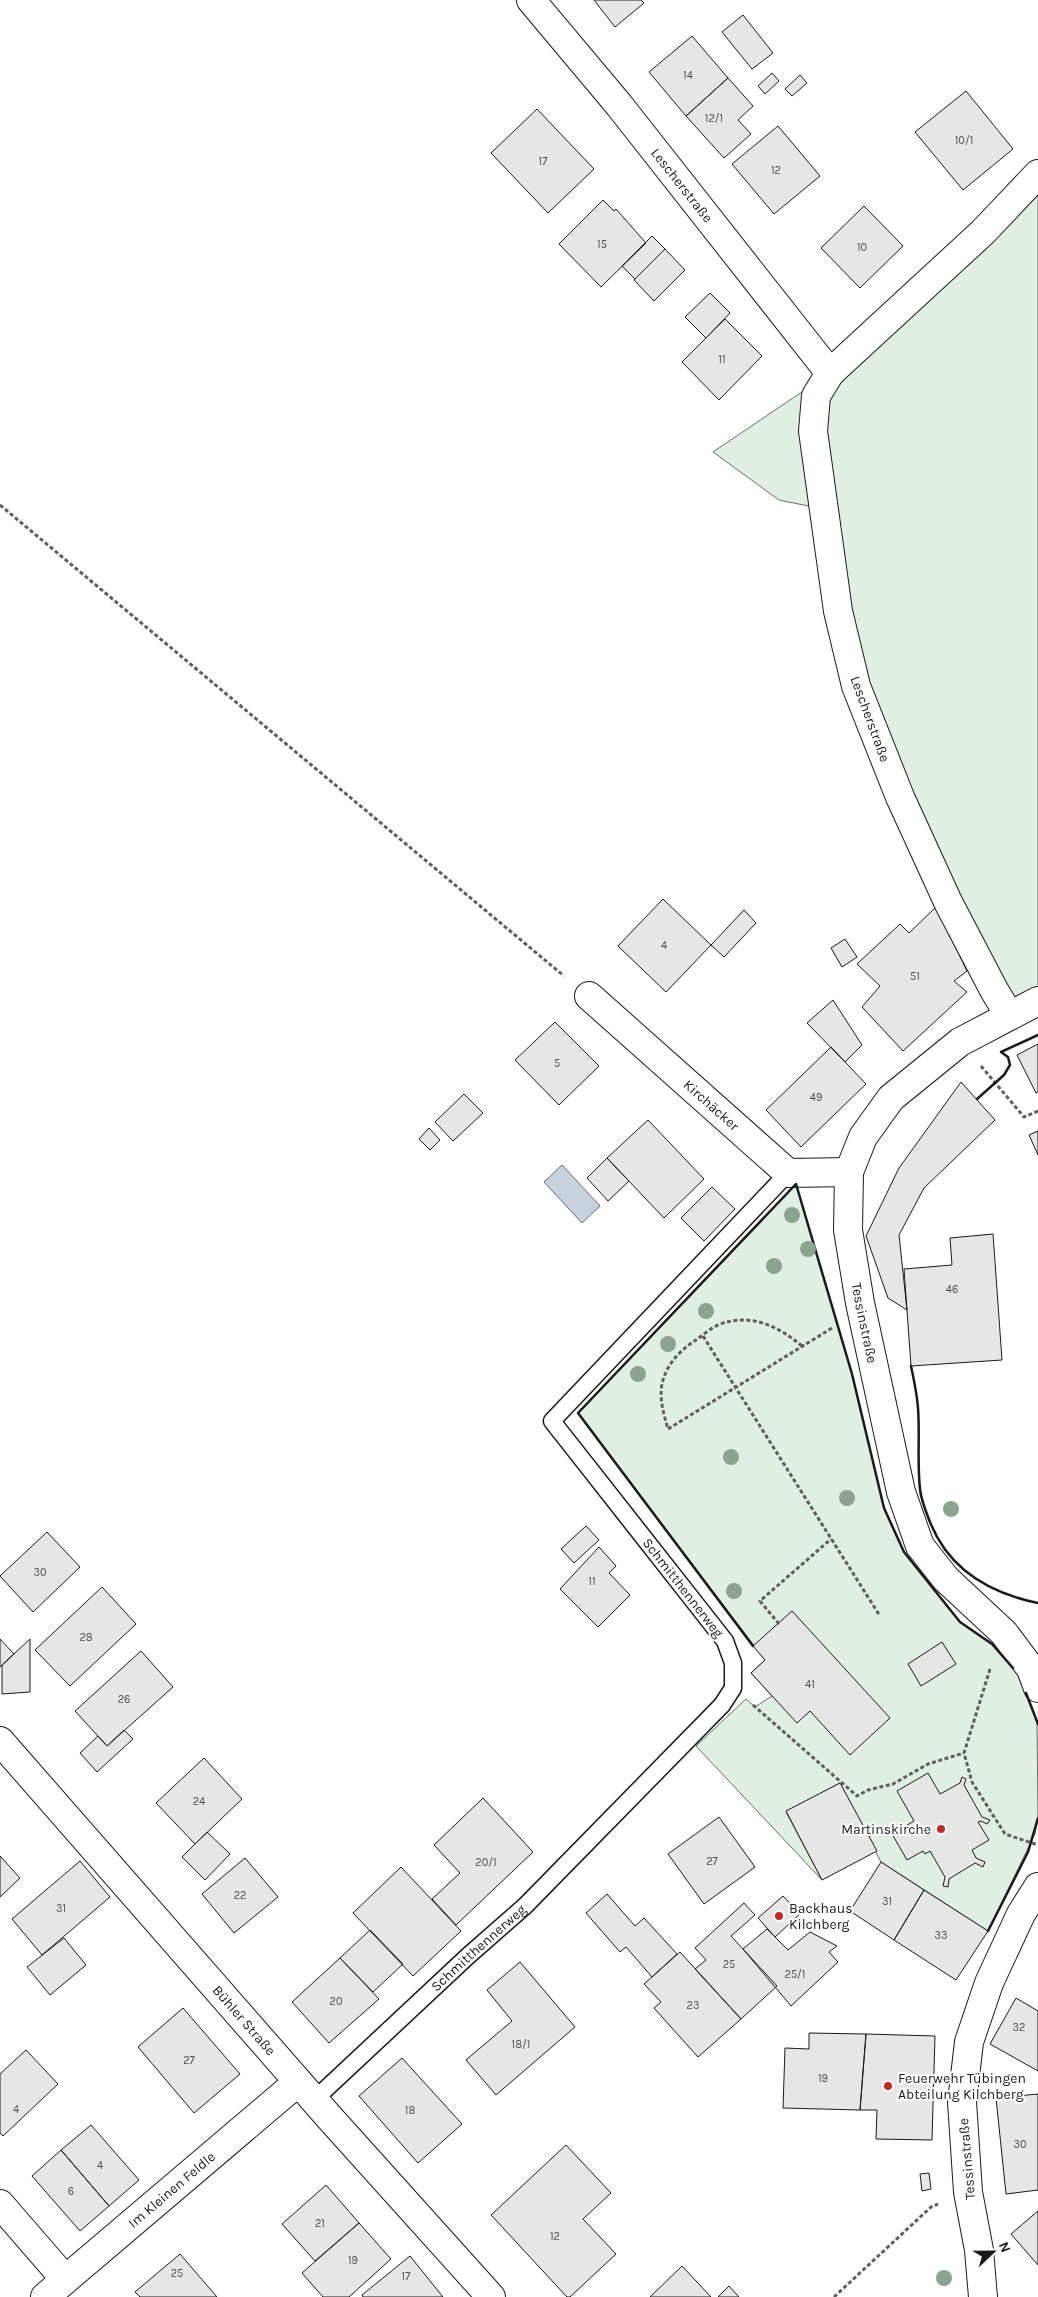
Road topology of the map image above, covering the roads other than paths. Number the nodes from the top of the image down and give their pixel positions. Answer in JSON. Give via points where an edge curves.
{"nodes":[{"id":1,"x":531,"y":0,"type":"edge"},
{"id":2,"x":1038,"y":174,"type":"edge"},
{"id":3,"x":830,"y":373,"type":"junction"},
{"id":4,"x":589,"y":996,"type":"road end"},
{"id":5,"x":1038,"y":1002,"type":"edge"},
{"id":6,"x":1009,"y":1015,"type":"junction"},
{"id":7,"x":849,"y":1172,"type":"junction"},
{"id":8,"x":788,"y":1173,"type":"junction"},
{"id":9,"x":1038,"y":1688,"type":"edge"},
{"id":10,"x":0,"y":1741,"type":"edge"},
{"id":11,"x":1038,"y":1887,"type":"edge"},
{"id":12,"x":306,"y":2091,"type":"junction"},
{"id":13,"x":0,"y":2204,"type":"edge"},
{"id":14,"x":65,"y":2280,"type":"junction"},
{"id":15,"x":45,"y":2297,"type":"edge"},
{"id":16,"x":491,"y":2297,"type":"edge"},
{"id":17,"x":983,"y":2297,"type":"edge"}],
"edges":[{"from":1,"to":3,"type":"street","name":"Lescherstraße","via":[[619,105]]},
{"from":2,"to":3,"type":"street","name":"Lescherstraße","via":[[983,232]]},
{"from":3,"to":6,"type":"street","name":"Lescherstraße","via":[[816,396],[813,431],[838,611],[856,686],[900,797],[948,902]]},
{"from":4,"to":8,"type":"street","name":"Kirchäcker"},
{"from":5,"to":6,"type":"street","name":"Tessinstraße"},
{"from":6,"to":7,"type":"street","name":"Tessinstraße","via":[[960,1042],[891,1098],[863,1138]]},
{"from":7,"to":8,"type":"street"},
{"from":7,"to":9,"type":"street","name":"Tessinstraße","via":[[848,1230],[862,1314],[901,1492],[920,1546],[946,1579],[1004,1633],[1031,1669]]},
{"from":8,"to":12,"type":"lane","name":"Schmitthennerweg","via":[[552,1421],[724,1641],[733,1663],[733,1688],[722,1705],[557,1874]]},
{"from":10,"to":12,"type":"street","name":"Bühler Straße"},
{"from":11,"to":17,"type":"street","name":"Tessinstraße","via":[[1021,1914],[989,1983],[969,2042],[962,2102],[968,2192],[979,2250]]},
{"from":12,"to":14,"type":"street","name":"Im Kleinen Feldle"},
{"from":12,"to":16,"type":"street","name":"Bühler Straße"},
{"from":13,"to":14,"type":"street"},
{"from":14,"to":15,"type":"street","name":"Im Kleinen Feldle"}]}
